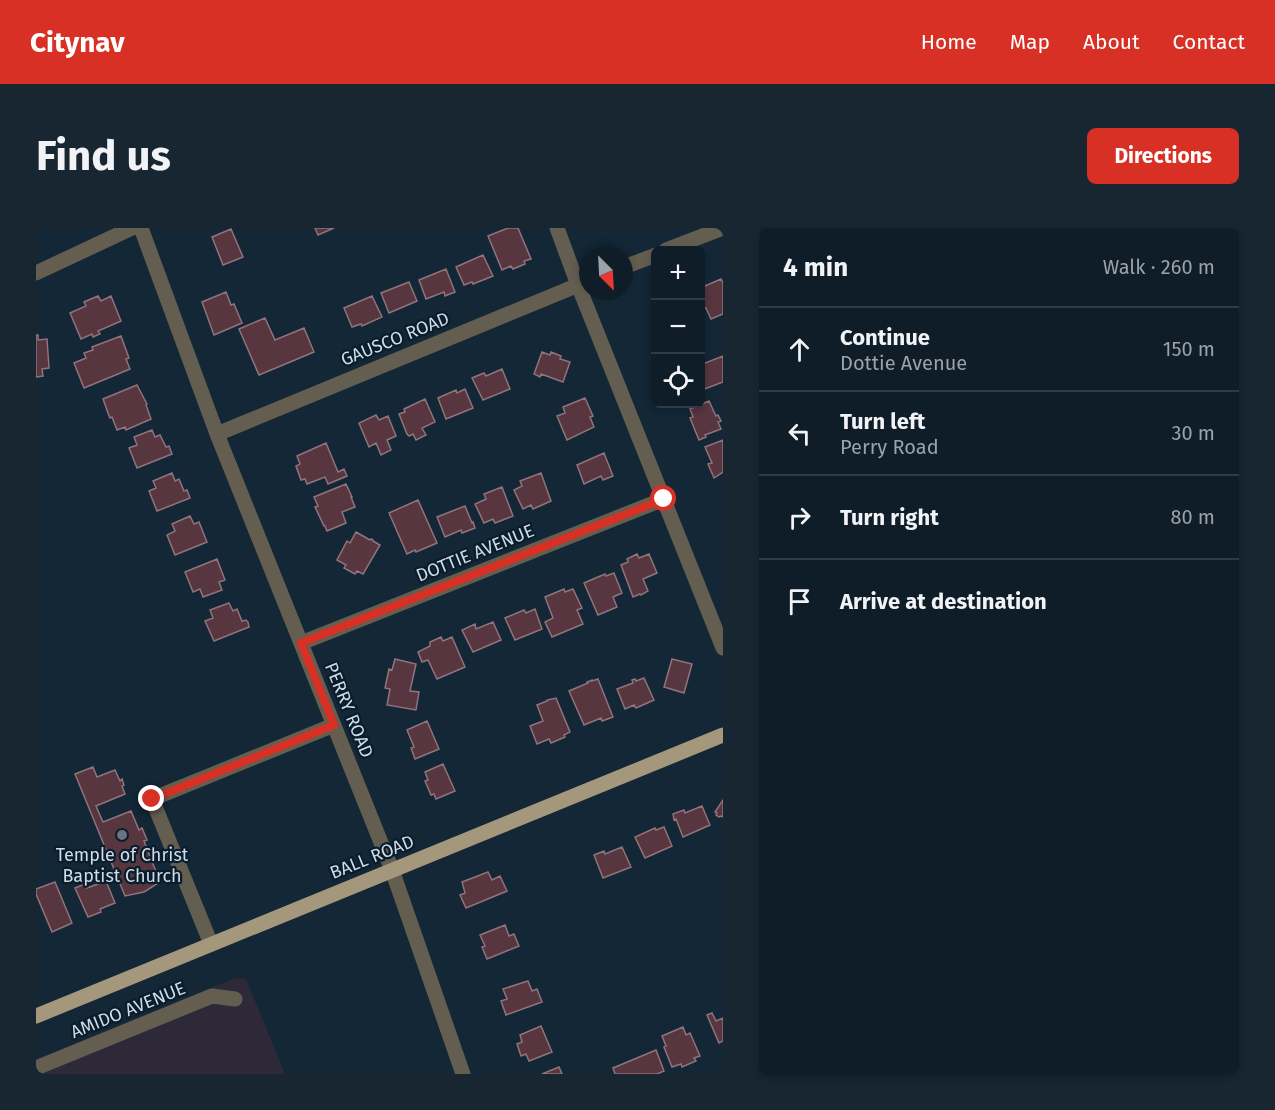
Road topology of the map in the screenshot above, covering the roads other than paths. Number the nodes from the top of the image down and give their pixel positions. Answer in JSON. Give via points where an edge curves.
{"nodes":[{"id":1,"x":132,"y":228,"type":"edge"},
{"id":2,"x":141,"y":228,"type":"edge"},
{"id":3,"x":557,"y":228,"type":"edge"},
{"id":4,"x":723,"y":228,"type":"edge"},
{"id":5,"x":676,"y":246,"type":"edge"},
{"id":6,"x":651,"y":257,"type":"edge"},
{"id":7,"x":633,"y":264,"type":"edge"},
{"id":8,"x":36,"y":273,"type":"edge"},
{"id":9,"x":579,"y":275,"type":"edge"},
{"id":10,"x":579,"y":285,"type":"edge"},
{"id":11,"x":589,"y":300,"type":"edge"},
{"id":12,"x":217,"y":434,"type":"junction"},
{"id":13,"x":664,"y":499,"type":"junction"},
{"id":14,"x":301,"y":643,"type":"junction"},
{"id":15,"x":723,"y":648,"type":"edge"},
{"id":16,"x":334,"y":725,"type":"junction"},
{"id":17,"x":723,"y":735,"type":"edge"},
{"id":18,"x":392,"y":870,"type":"junction"},
{"id":19,"x":211,"y":944,"type":"junction"},
{"id":20,"x":236,"y":999,"type":"dead end"},
{"id":21,"x":36,"y":1016,"type":"edge"},
{"id":22,"x":36,"y":1068,"type":"edge"},
{"id":23,"x":463,"y":1074,"type":"edge"}],
"edges":[{"from":1,"to":8,"type":"street"},
{"from":2,"to":12,"type":"street","name":"PERRY ROAD"},
{"from":3,"to":9,"type":"street"},
{"from":4,"to":5,"type":"street"},
{"from":6,"to":7,"type":"street"},
{"from":10,"to":12,"type":"street","name":"GAUSCO ROAD"},
{"from":11,"to":13,"type":"street"},
{"from":12,"to":14,"type":"street","name":"PERRY ROAD"},
{"from":13,"to":14,"type":"street","name":"DOTTIE AVENUE"},
{"from":13,"to":15,"type":"street"},
{"from":14,"to":16,"type":"street","name":"PERRY ROAD"},
{"from":16,"to":18,"type":"street","name":"PERRY ROAD"},
{"from":16,"to":19,"type":"street","via":[[152,799]]},
{"from":17,"to":18,"type":"main road","name":"BALL ROAD"},
{"from":18,"to":19,"type":"main road","name":"BALL ROAD"},
{"from":18,"to":23,"type":"street","name":"PERRY ROAD"},
{"from":19,"to":21,"type":"main road","name":"BALL ROAD"},
{"from":20,"to":22,"type":"street","name":"AMIDO AVENUE","via":[[212,996]]}]}
